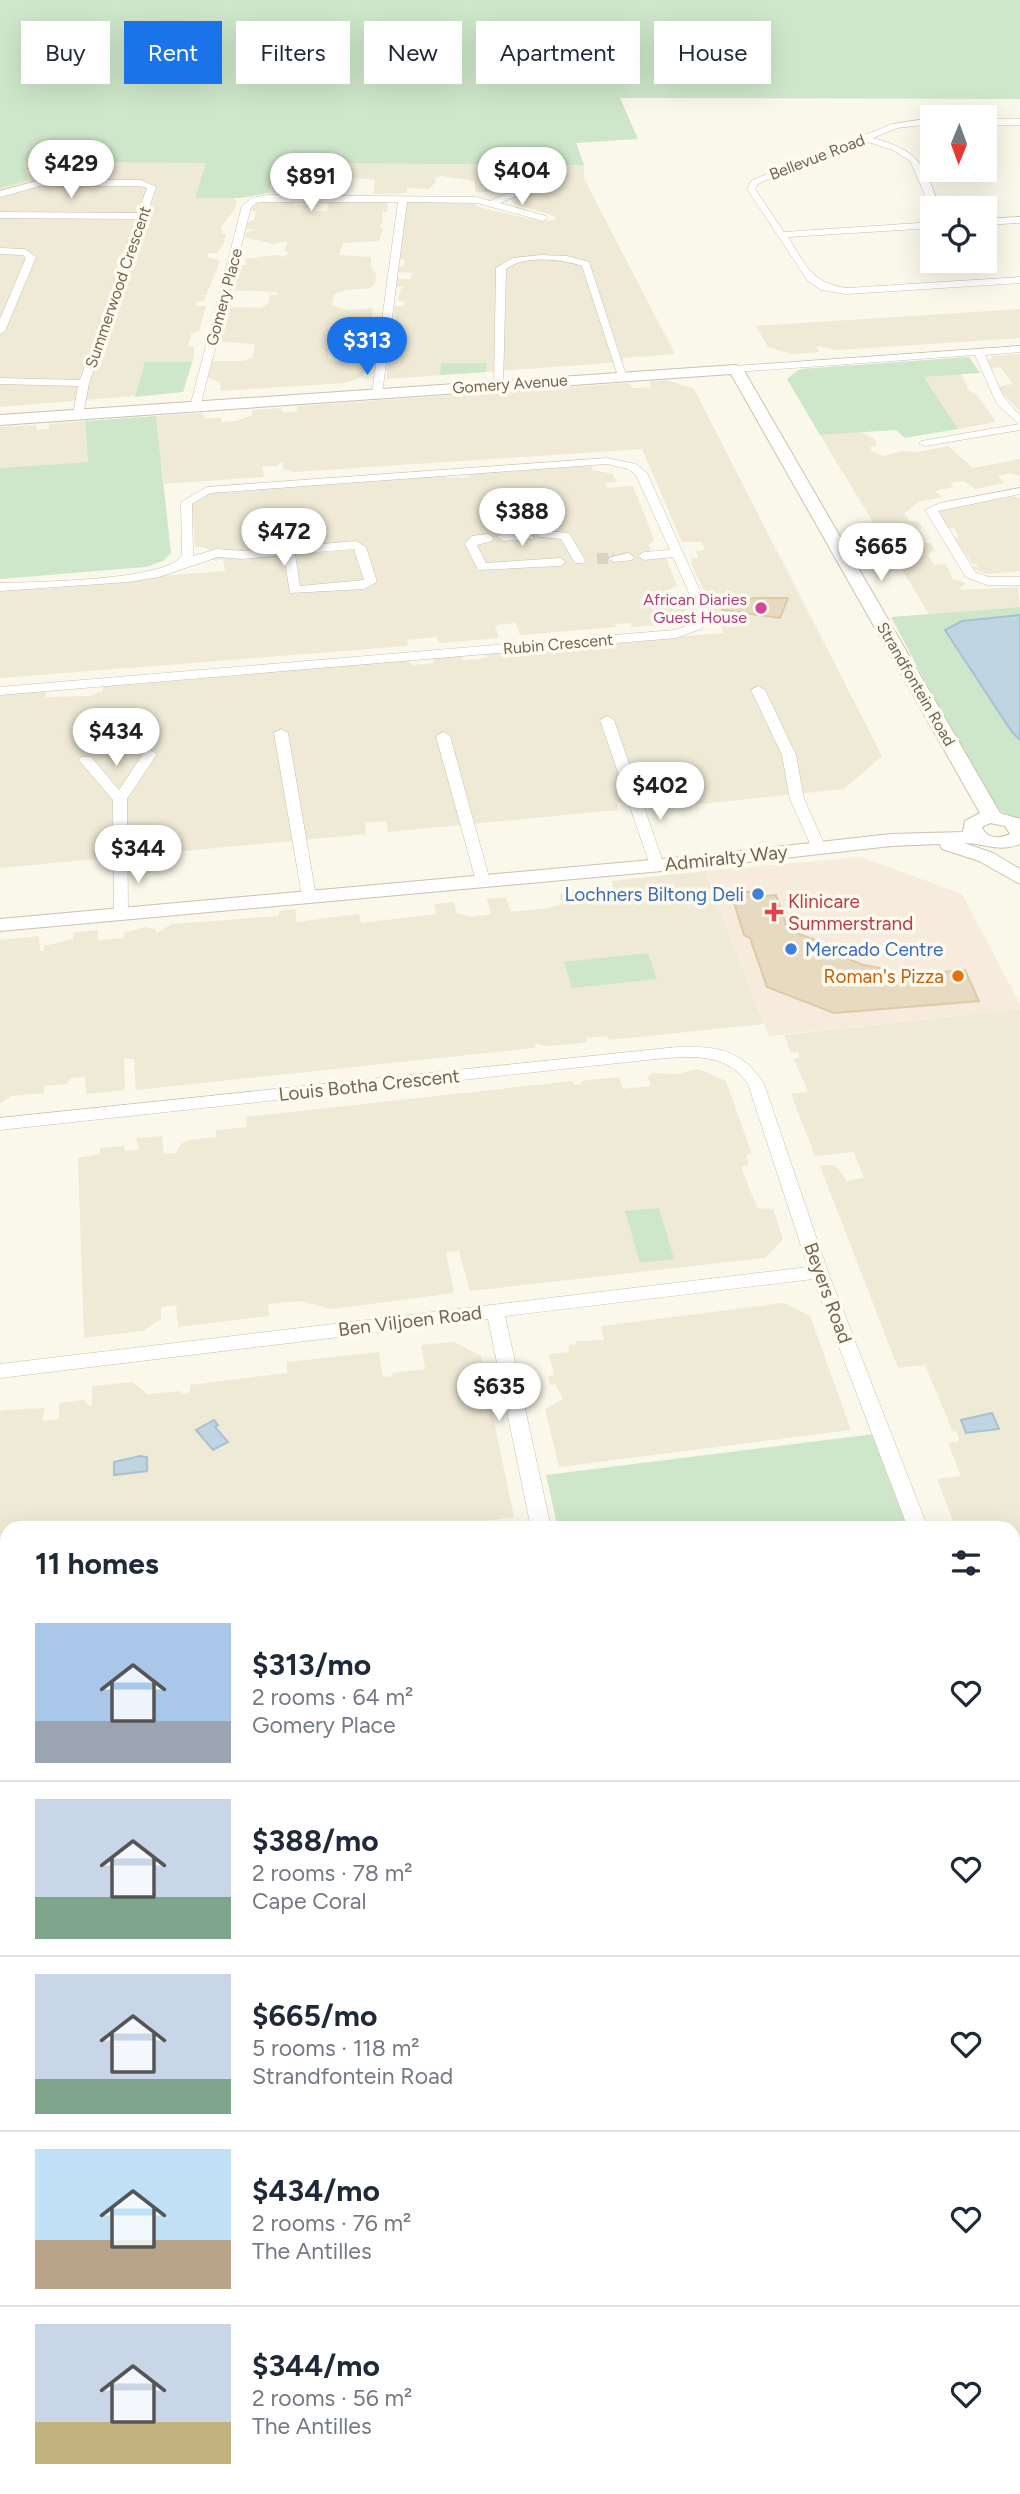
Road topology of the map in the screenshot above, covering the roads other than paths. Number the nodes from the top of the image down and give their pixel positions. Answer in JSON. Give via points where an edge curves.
{"nodes":[{"id":1,"x":998,"y":121,"type":"edge"},
{"id":2,"x":920,"y":122,"type":"edge"},
{"id":3,"x":1020,"y":122,"type":"edge"},
{"id":4,"x":864,"y":138,"type":"junction"},
{"id":5,"x":539,"y":183,"type":"dead end"},
{"id":6,"x":0,"y":194,"type":"edge"},
{"id":7,"x":931,"y":196,"type":"edge"},
{"id":8,"x":403,"y":199,"type":"junction"},
{"id":9,"x":493,"y":203,"type":"junction"},
{"id":10,"x":0,"y":215,"type":"edge"},
{"id":11,"x":142,"y":216,"type":"junction"},
{"id":12,"x":543,"y":218,"type":"dead end"},
{"id":13,"x":1020,"y":220,"type":"edge"},
{"id":14,"x":997,"y":221,"type":"edge"},
{"id":15,"x":920,"y":226,"type":"edge"},
{"id":16,"x":781,"y":234,"type":"junction"},
{"id":17,"x":0,"y":251,"type":"edge"},
{"id":18,"x":1020,"y":280,"type":"edge"},
{"id":19,"x":0,"y":331,"type":"edge"},
{"id":20,"x":1020,"y":349,"type":"edge"},
{"id":21,"x":978,"y":352,"type":"junction"},
{"id":22,"x":736,"y":369,"type":"junction"},
{"id":23,"x":623,"y":376,"type":"junction"},
{"id":24,"x":0,"y":381,"type":"edge"},
{"id":25,"x":84,"y":383,"type":"junction"},
{"id":26,"x":498,"y":385,"type":"junction"},
{"id":27,"x":377,"y":394,"type":"junction"},
{"id":28,"x":195,"y":407,"type":"junction"},
{"id":29,"x":78,"y":415,"type":"junction"},
{"id":30,"x":0,"y":420,"type":"edge"},
{"id":31,"x":1020,"y":424,"type":"edge"},
{"id":32,"x":925,"y":443,"type":"dead end"},
{"id":33,"x":1020,"y":491,"type":"edge"},
{"id":34,"x":544,"y":535,"type":"dead end"},
{"id":35,"x":528,"y":536,"type":"dead end"},
{"id":36,"x":503,"y":537,"type":"dead end"},
{"id":37,"x":488,"y":538,"type":"dead end"},
{"id":38,"x":289,"y":551,"type":"junction"},
{"id":39,"x":679,"y":553,"type":"junction"},
{"id":40,"x":644,"y":556,"type":"dead end"},
{"id":41,"x":628,"y":557,"type":"dead end"},
{"id":42,"x":614,"y":558,"type":"tunnel mouth"},
{"id":43,"x":597,"y":559,"type":"tunnel mouth"},
{"id":44,"x":560,"y":562,"type":"dead end"},
{"id":45,"x":183,"y":563,"type":"junction"},
{"id":46,"x":1020,"y":581,"type":"edge"},
{"id":47,"x":0,"y":587,"type":"edge"},
{"id":48,"x":758,"y":690,"type":"dead end"},
{"id":49,"x":0,"y":691,"type":"edge"},
{"id":50,"x":607,"y":720,"type":"dead end"},
{"id":51,"x":281,"y":733,"type":"dead end"},
{"id":52,"x":443,"y":736,"type":"dead end"},
{"id":53,"x":150,"y":754,"type":"dead end"},
{"id":54,"x":86,"y":760,"type":"dead end"},
{"id":55,"x":120,"y":799,"type":"junction"},
{"id":56,"x":1004,"y":833,"type":"edge"},
{"id":57,"x":891,"y":840,"type":"junction"},
{"id":58,"x":818,"y":845,"type":"junction"},
{"id":59,"x":656,"y":860,"type":"junction"},
{"id":60,"x":1019,"y":871,"type":"edge"},
{"id":61,"x":480,"y":879,"type":"junction"},
{"id":62,"x":309,"y":896,"type":"junction"},
{"id":63,"x":121,"y":914,"type":"junction"},
{"id":64,"x":0,"y":925,"type":"edge"},
{"id":65,"x":737,"y":1061,"type":"joint"},
{"id":66,"x":0,"y":1124,"type":"edge"},
{"id":67,"x":819,"y":1272,"type":"junction"},
{"id":68,"x":495,"y":1310,"type":"junction"},
{"id":69,"x":0,"y":1371,"type":"edge"},
{"id":70,"x":540,"y":1521,"type":"edge"},
{"id":71,"x":915,"y":1521,"type":"edge"}],
"edges":[{"from":1,"to":3,"type":"street"},
{"from":2,"to":4,"type":"street","name":"Bellevue Road"},
{"from":4,"to":7,"type":"street","via":[[914,156]]},
{"from":4,"to":16,"type":"street","name":"Bellevue Road","via":[[755,183],[753,193]]},
{"from":5,"to":9,"type":"street"},
{"from":6,"to":11,"type":"street","name":"Summerwood Crescent","via":[[40,183],[147,183],[152,191]]},
{"from":8,"to":9,"type":"street","via":[[464,198]]},
{"from":8,"to":27,"type":"street"},
{"from":8,"to":28,"type":"street","name":"Gomery Place","via":[[267,198],[249,203]]},
{"from":9,"to":12,"type":"street"},
{"from":10,"to":11,"type":"street"},
{"from":11,"to":25,"type":"street","name":"Summerwood Crescent"},
{"from":13,"to":14,"type":"street"},
{"from":15,"to":16,"type":"street"},
{"from":16,"to":18,"type":"street","name":"Bellevue Road","via":[[811,279],[830,290]]},
{"from":17,"to":19,"type":"street","via":[[25,252],[31,257]]},
{"from":20,"to":21,"type":"street","name":"Gomery Avenue"},
{"from":21,"to":22,"type":"street","name":"Gomery Avenue"},
{"from":21,"to":31,"type":"street","via":[[991,372],[992,390]]},
{"from":22,"to":23,"type":"street","name":"Gomery Avenue"},
{"from":22,"to":56,"type":"street","name":"Strandfontein Road"},
{"from":23,"to":26,"type":"street","name":"Gomery Avenue"},
{"from":23,"to":26,"type":"street","via":[[586,264],[526,259],[507,262],[501,268]]},
{"from":24,"to":25,"type":"street"},
{"from":25,"to":29,"type":"street","name":"Summerwood Crescent"},
{"from":26,"to":27,"type":"street","name":"Gomery Avenue"},
{"from":27,"to":28,"type":"street","name":"Gomery Avenue"},
{"from":28,"to":29,"type":"street","name":"Gomery Avenue"},
{"from":29,"to":30,"type":"street","name":"Gomery Avenue"},
{"from":31,"to":32,"type":"street"},
{"from":33,"to":46,"type":"street","via":[[931,510],[970,574],[987,581]]},
{"from":34,"to":43,"type":"street","via":[[565,536],[578,560]]},
{"from":35,"to":36,"type":"street"},
{"from":37,"to":44,"type":"street","via":[[471,544],[482,567]]},
{"from":38,"to":38,"type":"street","via":[[358,545],[370,583],[294,590]]},
{"from":38,"to":45,"type":"street","via":[[217,554]]},
{"from":39,"to":40,"type":"street"},
{"from":39,"to":45,"type":"street","name":"Rubin Crescent","via":[[642,472],[621,463],[593,461],[207,490],[185,507]]},
{"from":39,"to":49,"type":"street","name":"Rubin Crescent","via":[[704,613],[696,626],[676,634]]},
{"from":41,"to":42,"type":"street"},
{"from":45,"to":47,"type":"street","via":[[147,576]]},
{"from":48,"to":58,"type":"street","via":[[789,755],[797,799]]},
{"from":50,"to":59,"type":"street"},
{"from":51,"to":62,"type":"street"},
{"from":52,"to":61,"type":"street"},
{"from":53,"to":55,"type":"street"},
{"from":54,"to":55,"type":"street"},
{"from":55,"to":63,"type":"street"},
{"from":56,"to":57,"type":"street","name":"Admiralty Way"},
{"from":56,"to":58,"type":"street","name":"Admiralty Way"},
{"from":56,"to":60,"type":"street","name":"Strandfontein Road"},
{"from":57,"to":58,"type":"street","name":"Admiralty Way"},
{"from":57,"to":60,"type":"street","via":[[970,850]]},
{"from":58,"to":59,"type":"street","name":"Admiralty Way"},
{"from":59,"to":61,"type":"street","name":"Admiralty Way"},
{"from":61,"to":62,"type":"street","name":"Admiralty Way"},
{"from":62,"to":63,"type":"street","name":"Admiralty Way"},
{"from":63,"to":64,"type":"street","name":"Admiralty Way"},
{"from":65,"to":66,"type":"street","name":"Louis Botha Crescent","via":[[706,1052],[646,1055]]},
{"from":65,"to":67,"type":"street","name":"Beyers Road","via":[[756,1084]]},
{"from":67,"to":68,"type":"street","name":"Ben Viljoen Road"},
{"from":67,"to":71,"type":"street","name":"Beyers Road"},
{"from":68,"to":69,"type":"street","name":"Ben Viljoen Road"},
{"from":68,"to":70,"type":"street"}]}
